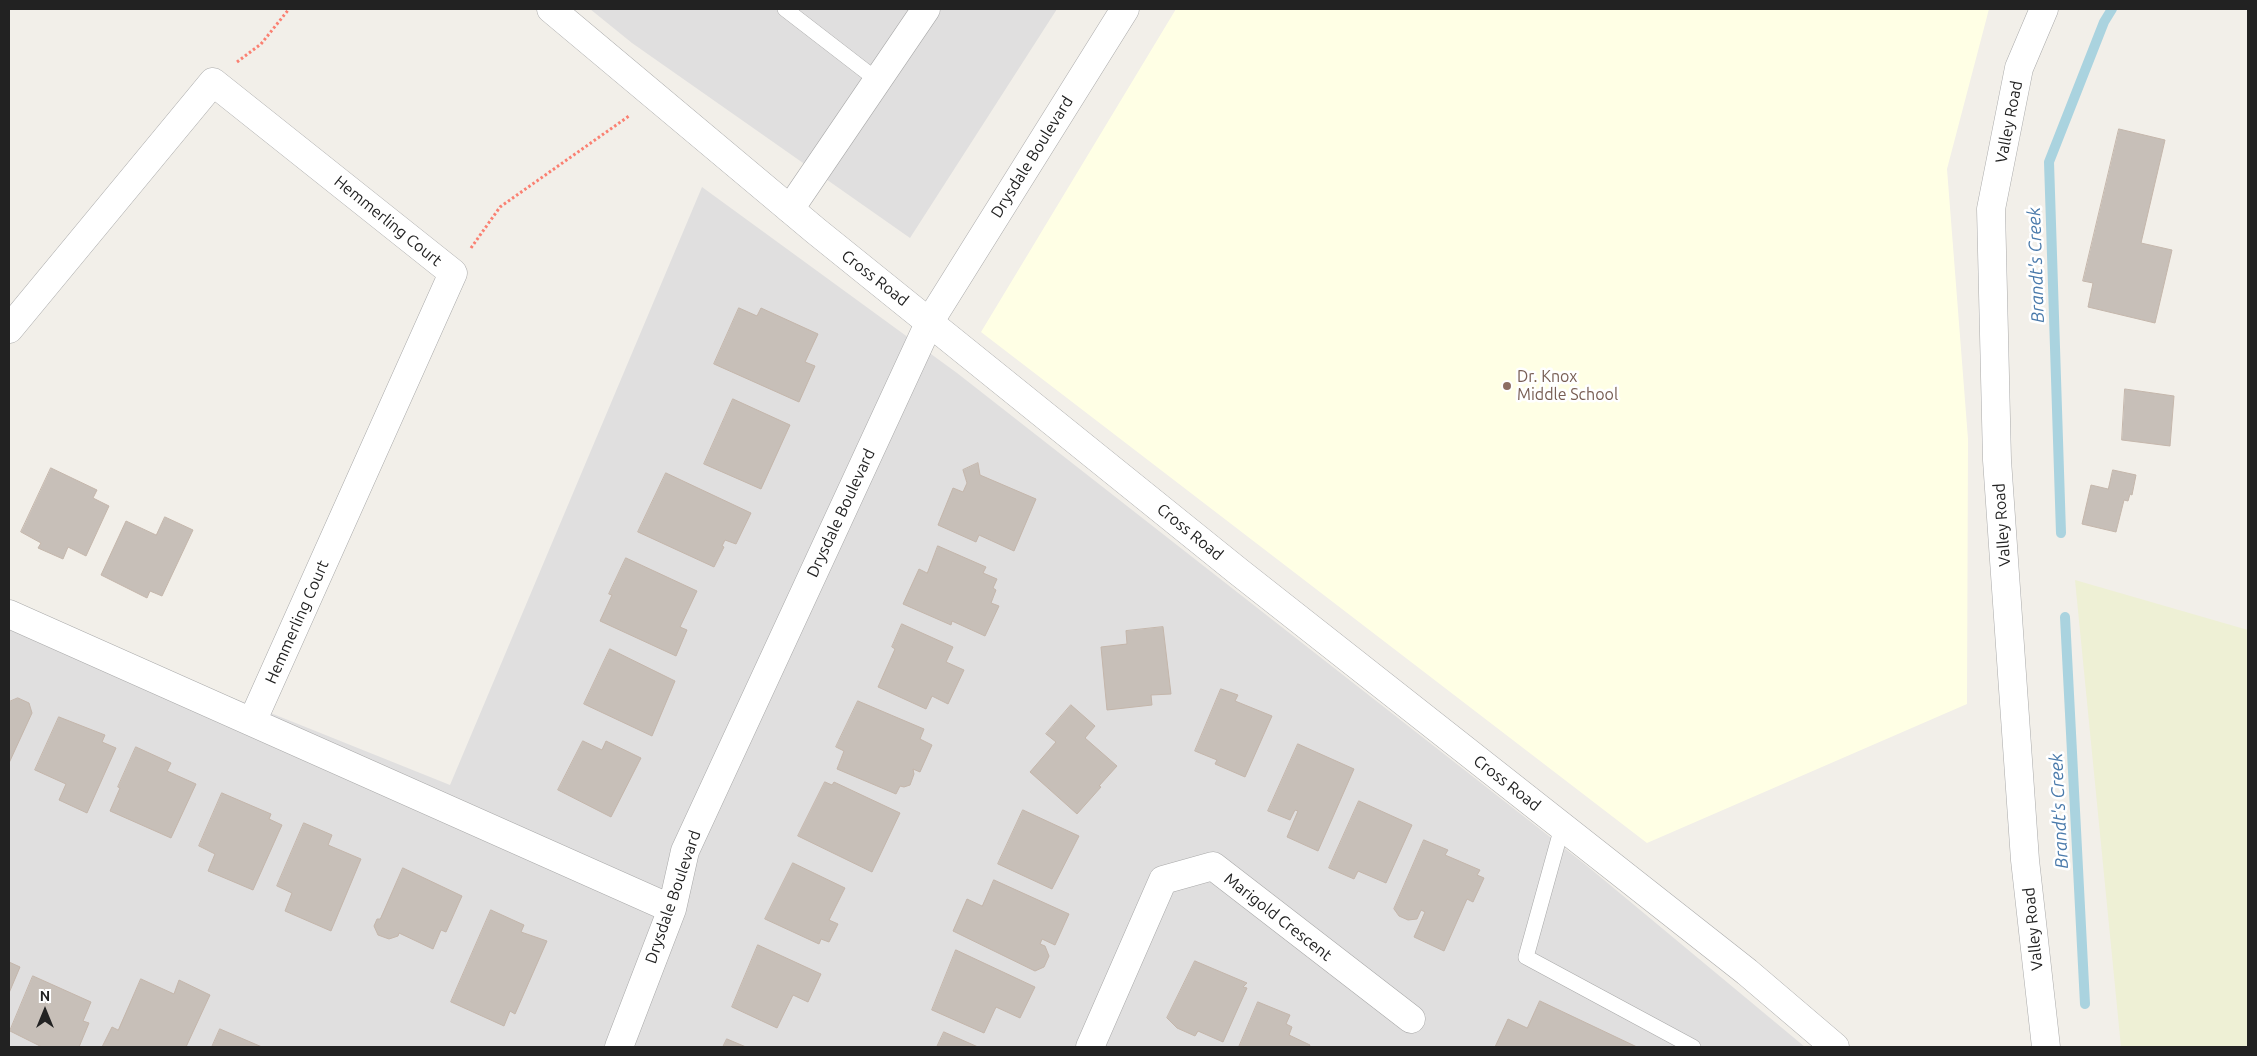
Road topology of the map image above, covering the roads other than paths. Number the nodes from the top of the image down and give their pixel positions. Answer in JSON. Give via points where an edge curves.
{"nodes":[{"id":1,"x":551,"y":9,"type":"edge"},
{"id":2,"x":785,"y":9,"type":"edge"},
{"id":3,"x":926,"y":9,"type":"edge"},
{"id":4,"x":1125,"y":9,"type":"edge"},
{"id":5,"x":2044,"y":9,"type":"edge"},
{"id":6,"x":877,"y":80,"type":"junction"},
{"id":7,"x":790,"y":209,"type":"junction"},
{"id":8,"x":930,"y":321,"type":"junction"},
{"id":9,"x":9,"y":329,"type":"edge"},
{"id":10,"x":9,"y":614,"type":"edge"},
{"id":11,"x":252,"y":722,"type":"junction"},
{"id":12,"x":1562,"y":826,"type":"junction"},
{"id":13,"x":672,"y":908,"type":"junction"},
{"id":14,"x":1411,"y":1019,"type":"dead end"},
{"id":15,"x":619,"y":1047,"type":"edge"},
{"id":16,"x":1090,"y":1047,"type":"edge"},
{"id":17,"x":1693,"y":1047,"type":"edge"},
{"id":18,"x":1835,"y":1047,"type":"edge"},
{"id":19,"x":2046,"y":1047,"type":"edge"}],
"edges":[{"from":1,"to":7,"type":"street","name":"Cross Road"},
{"from":2,"to":6,"type":"lane"},
{"from":3,"to":6,"type":"street"},
{"from":4,"to":8,"type":"street","name":"Drysdale Boulevard"},
{"from":5,"to":19,"type":"street","name":"Valley Road","via":[[2019,68],[1991,209],[1998,470],[2026,860]]},
{"from":6,"to":7,"type":"street"},
{"from":7,"to":8,"type":"street","name":"Cross Road"},
{"from":8,"to":12,"type":"street","name":"Cross Road","via":[[1239,572]]},
{"from":8,"to":13,"type":"street","name":"Drysdale Boulevard","via":[[685,851]]},
{"from":9,"to":11,"type":"street","name":"Hemmerling Court","via":[[213,82],[453,273]]},
{"from":10,"to":11,"type":"street"},
{"from":11,"to":13,"type":"street"},
{"from":12,"to":17,"type":"lane","via":[[1526,957]]},
{"from":12,"to":18,"type":"street","name":"Cross Road","via":[[1747,972]]},
{"from":13,"to":15,"type":"street","name":"Drysdale Boulevard"},
{"from":14,"to":16,"type":"street","name":"Marigold Crescent","via":[[1213,866],[1162,880]]}]}
